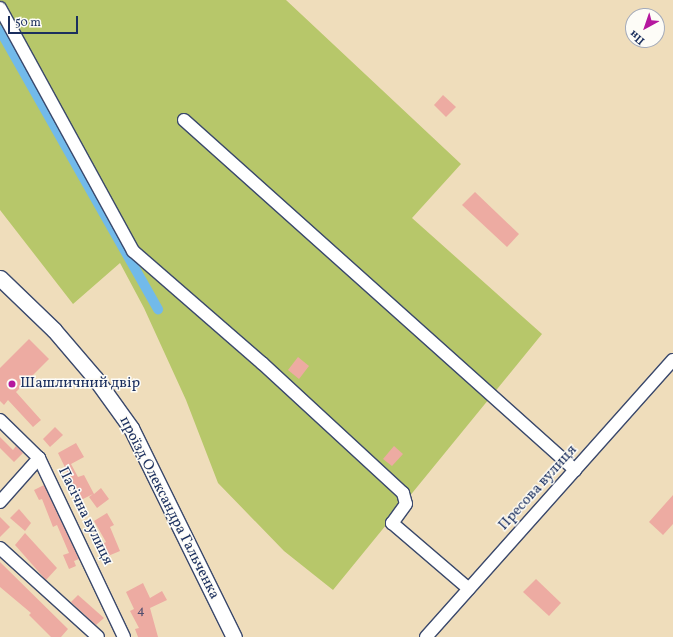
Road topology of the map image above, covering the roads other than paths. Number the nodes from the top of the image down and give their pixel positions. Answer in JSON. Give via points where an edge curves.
{"nodes":[{"id":1,"x":0,"y":8,"type":"edge"},
{"id":2,"x":184,"y":120,"type":"dead end"},
{"id":3,"x":0,"y":278,"type":"edge"},
{"id":4,"x":673,"y":360,"type":"edge"},
{"id":5,"x":0,"y":420,"type":"edge"},
{"id":6,"x":39,"y":458,"type":"junction"},
{"id":7,"x":576,"y":470,"type":"junction"},
{"id":8,"x":0,"y":502,"type":"edge"},
{"id":9,"x":0,"y":548,"type":"edge"},
{"id":10,"x":469,"y":589,"type":"junction"},
{"id":11,"x":98,"y":637,"type":"edge"},
{"id":12,"x":124,"y":637,"type":"edge"},
{"id":13,"x":234,"y":637,"type":"edge"},
{"id":14,"x":426,"y":637,"type":"edge"}],
"edges":[{"from":1,"to":10,"type":"street","via":[[133,252],[262,363],[403,493],[406,504],[392,522]]},
{"from":2,"to":7,"type":"street"},
{"from":3,"to":13,"type":"main road","name":"проїзд Олександра Гальченка","via":[[54,330],[95,378],[131,428]]},
{"from":4,"to":7,"type":"street","name":"Пресова вулиця"},
{"from":5,"to":6,"type":"street","name":"Пасічна вулиця"},
{"from":6,"to":8,"type":"street"},
{"from":6,"to":12,"type":"street","name":"Пасічна вулиця"},
{"from":7,"to":10,"type":"street","name":"Пресова вулиця"},
{"from":9,"to":11,"type":"street"},
{"from":10,"to":14,"type":"street","name":"Пресова вулиця"}]}
